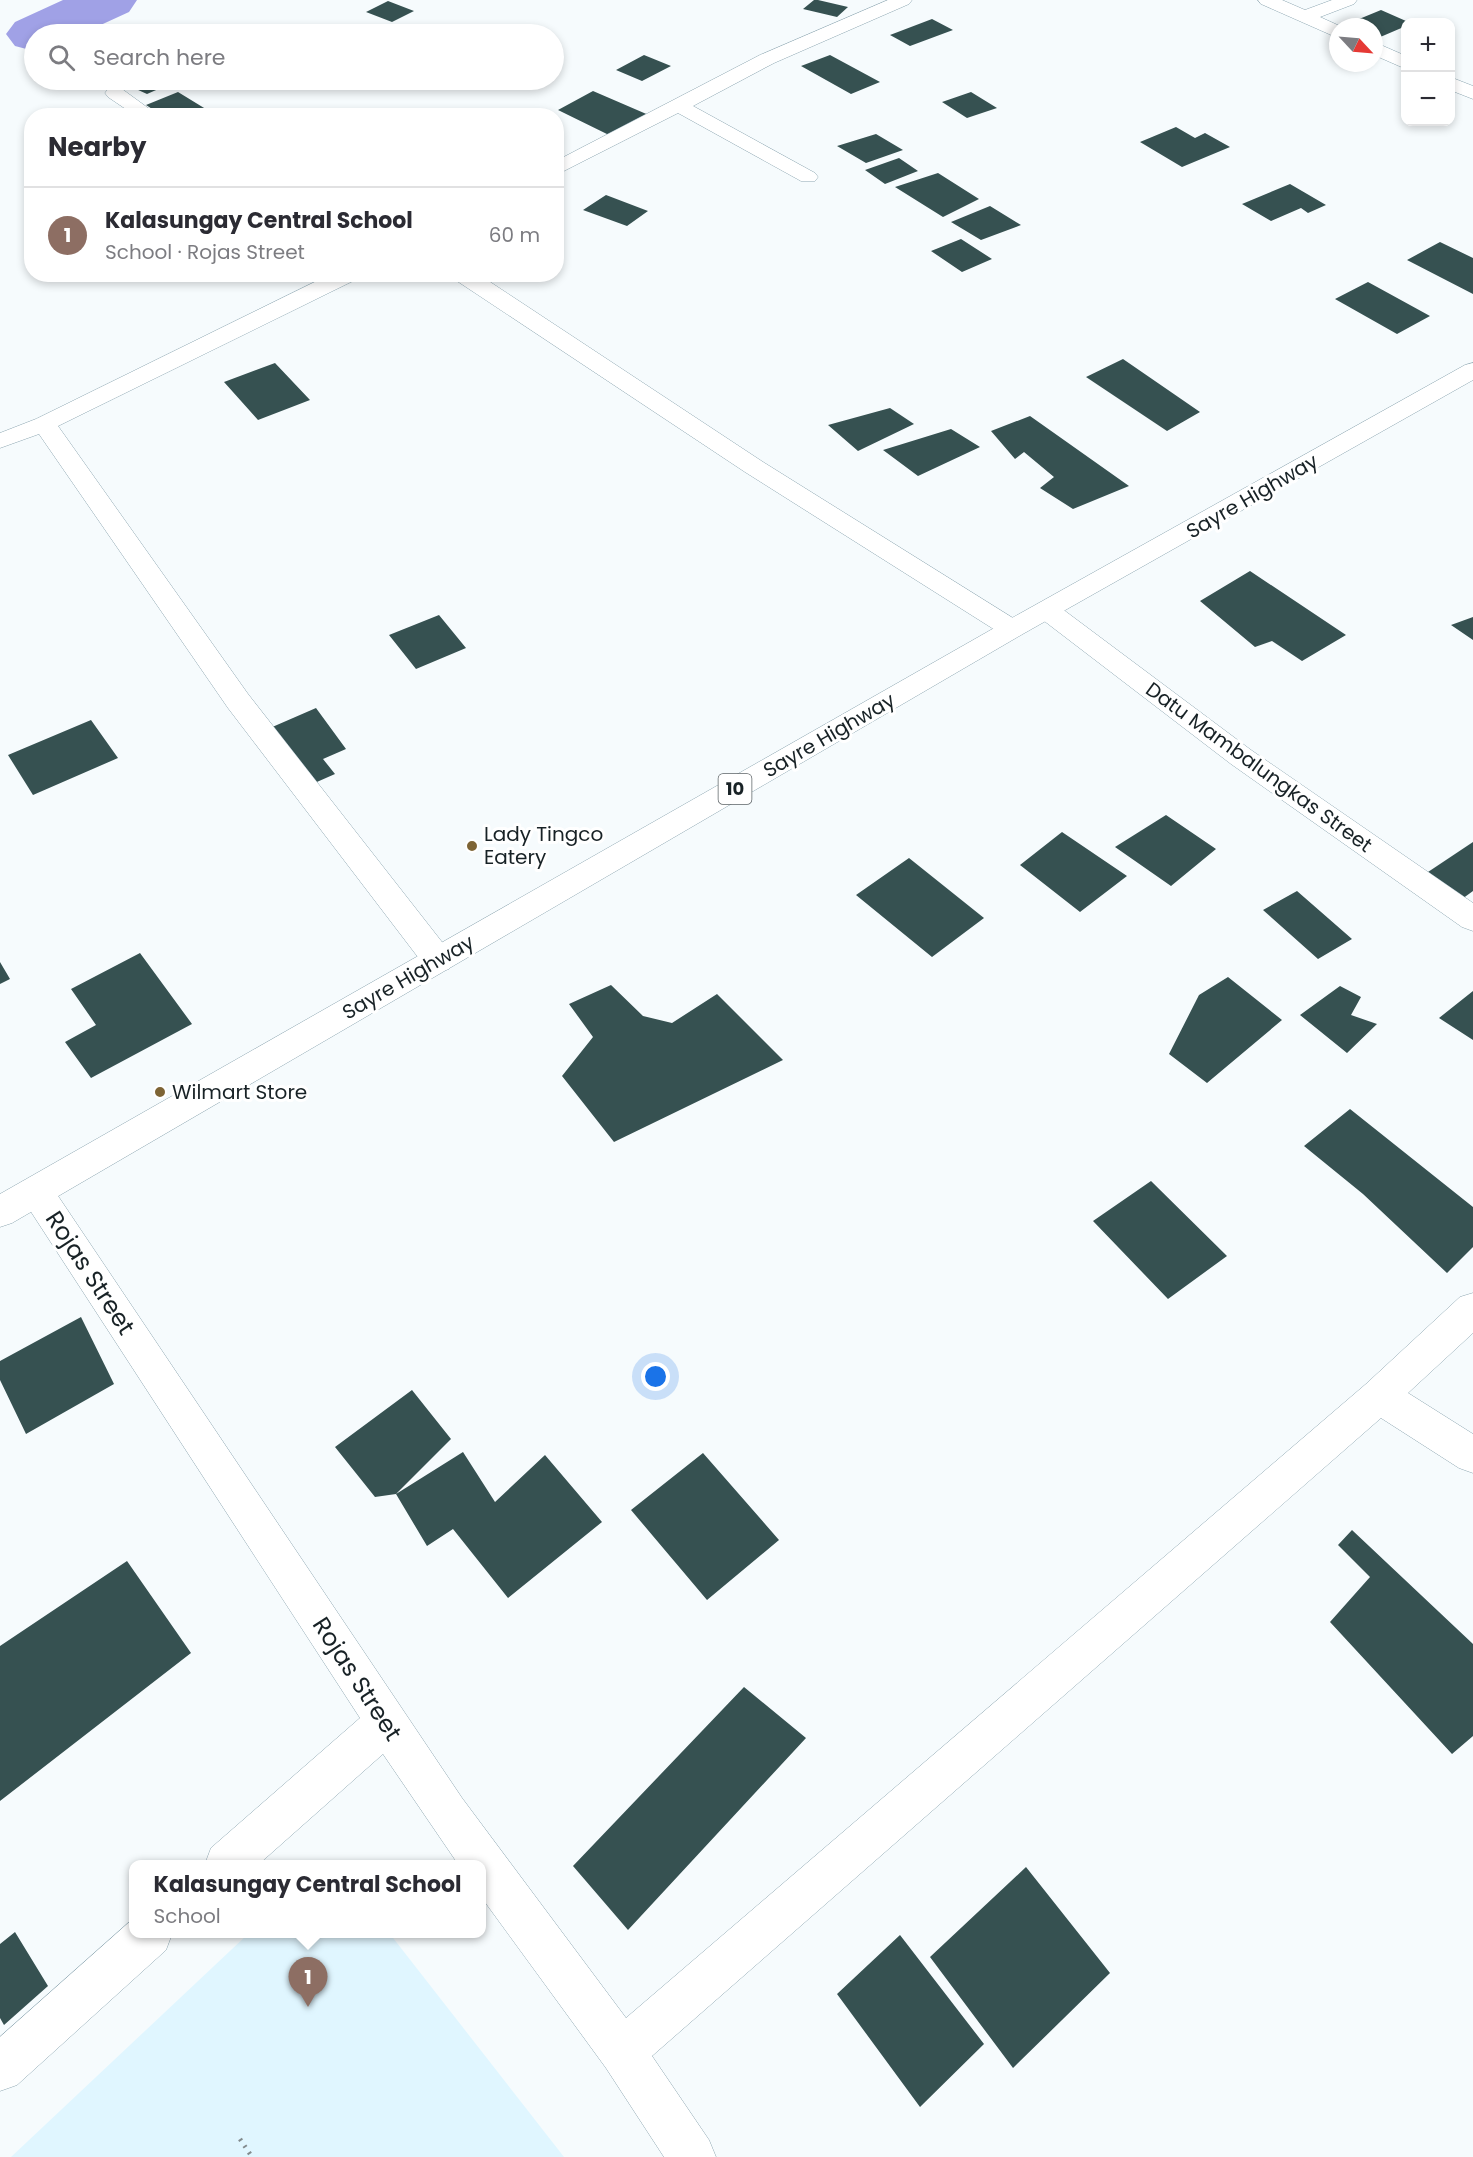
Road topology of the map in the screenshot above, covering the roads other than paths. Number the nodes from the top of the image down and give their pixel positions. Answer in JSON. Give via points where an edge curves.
{"nodes":[{"id":1,"x":903,"y":0,"type":"edge"},
{"id":2,"x":1267,"y":0,"type":"edge"},
{"id":3,"x":1348,"y":0,"type":"edge"},
{"id":4,"x":1305,"y":17,"type":"junction"},
{"id":5,"x":1329,"y":28,"type":"edge"},
{"id":6,"x":1383,"y":52,"type":"edge"},
{"id":7,"x":1401,"y":61,"type":"edge"},
{"id":8,"x":1455,"y":85,"type":"edge"},
{"id":9,"x":115,"y":93,"type":"dead end"},
{"id":10,"x":1473,"y":93,"type":"edge"},
{"id":11,"x":679,"y":106,"type":"junction"},
{"id":12,"x":138,"y":108,"type":"edge"},
{"id":13,"x":564,"y":165,"type":"edge"},
{"id":14,"x":808,"y":177,"type":"dead end"},
{"id":15,"x":333,"y":282,"type":"edge"},
{"id":16,"x":474,"y":282,"type":"edge"},
{"id":17,"x":1473,"y":370,"type":"edge"},
{"id":18,"x":44,"y":424,"type":"junction"},
{"id":19,"x":0,"y":441,"type":"edge"},
{"id":20,"x":1048,"y":611,"type":"junction"},
{"id":21,"x":1012,"y":629,"type":"junction"},
{"id":22,"x":1473,"y":919,"type":"edge"},
{"id":23,"x":438,"y":960,"type":"junction"},
{"id":24,"x":36,"y":1191,"type":"junction"},
{"id":25,"x":0,"y":1212,"type":"edge"},
{"id":26,"x":1473,"y":1309,"type":"edge"},
{"id":27,"x":1379,"y":1396,"type":"junction"},
{"id":28,"x":1473,"y":1455,"type":"edge"},
{"id":29,"x":386,"y":1723,"type":"junction"},
{"id":30,"x":232,"y":1860,"type":"edge"},
{"id":31,"x":481,"y":1860,"type":"edge"},
{"id":32,"x":486,"y":1866,"type":"edge"},
{"id":33,"x":145,"y":1938,"type":"edge"},
{"id":34,"x":622,"y":2052,"type":"junction"},
{"id":35,"x":0,"y":2067,"type":"edge"},
{"id":36,"x":692,"y":2157,"type":"edge"}],
"edges":[{"from":1,"to":11,"type":"main road","via":[[767,59]]},
{"from":2,"to":4,"type":"main road"},
{"from":3,"to":4,"type":"main road"},
{"from":4,"to":5,"type":"main road"},
{"from":6,"to":7,"type":"main road"},
{"from":8,"to":10,"type":"main road"},
{"from":9,"to":12,"type":"main road"},
{"from":11,"to":13,"type":"main road"},
{"from":11,"to":14,"type":"main road"},
{"from":15,"to":18,"type":"main road"},
{"from":16,"to":21,"type":"main road","via":[[754,467]]},
{"from":17,"to":20,"type":"main road","name":"Sayre Highway","number":"10"},
{"from":18,"to":19,"type":"main road"},
{"from":18,"to":23,"type":"main road","via":[[238,701]]},
{"from":20,"to":21,"type":"main road","name":"Sayre Highway","number":"10"},
{"from":20,"to":22,"type":"main road","name":"Datu Mambalungkas Street","via":[[1241,757]]},
{"from":21,"to":23,"type":"main road","name":"Sayre Highway","number":"10"},
{"from":23,"to":24,"type":"main road","name":"Sayre Highway","number":"10"},
{"from":24,"to":25,"type":"main road","name":"Sayre Highway","number":"10"},
{"from":24,"to":29,"type":"main road","name":"Rojas Street"},
{"from":26,"to":27,"type":"main road"},
{"from":27,"to":28,"type":"main road"},
{"from":27,"to":34,"type":"main road"},
{"from":29,"to":30,"type":"main road"},
{"from":29,"to":31,"type":"main road","name":"Rojas Street"},
{"from":32,"to":34,"type":"main road","name":"Rojas Street"},
{"from":33,"to":35,"type":"main road"},
{"from":34,"to":36,"type":"main road","name":"Rojas Street"}]}
